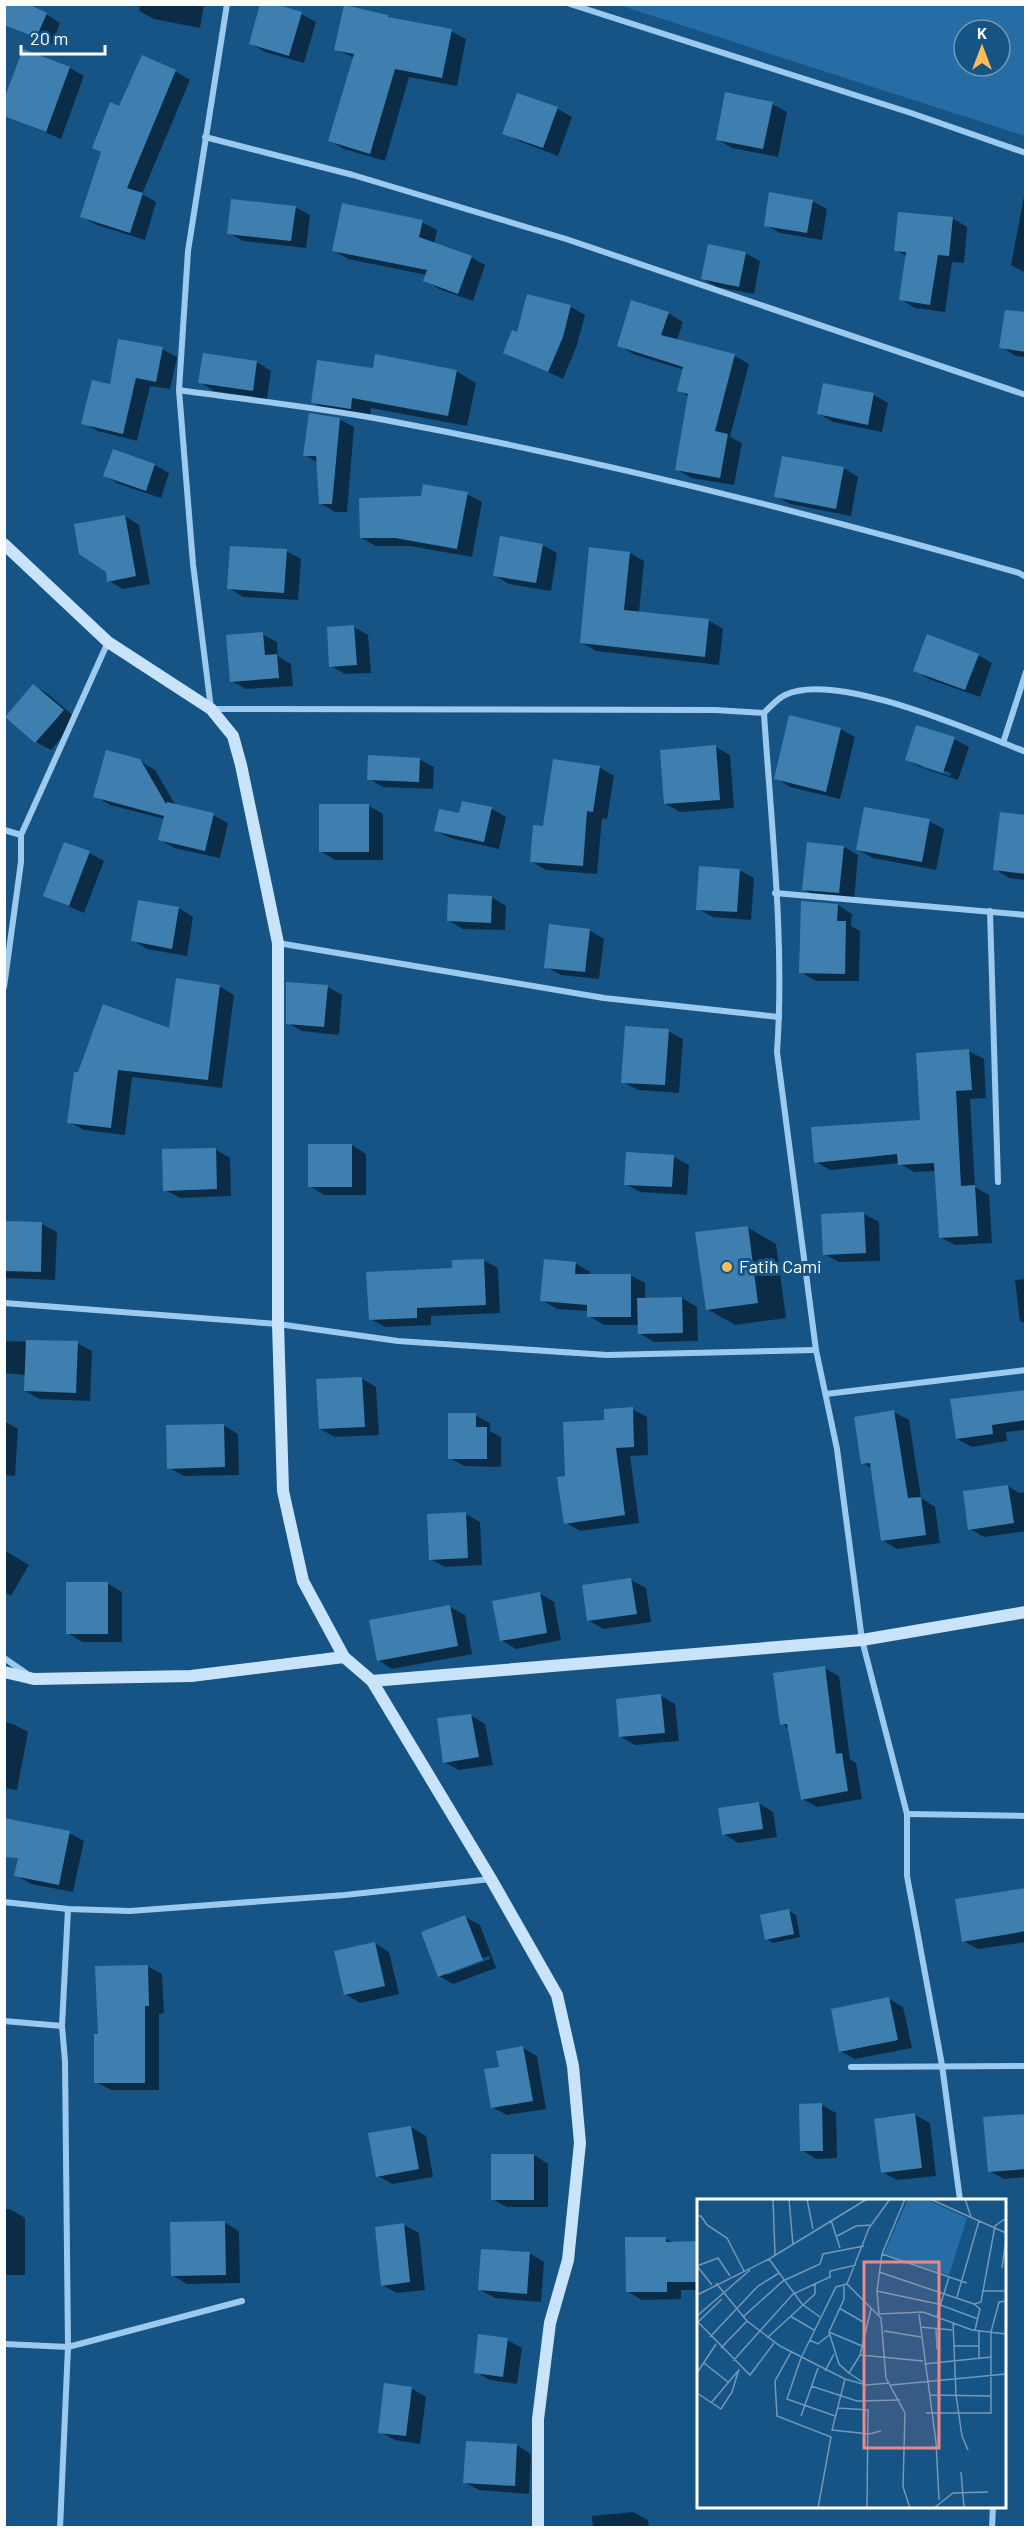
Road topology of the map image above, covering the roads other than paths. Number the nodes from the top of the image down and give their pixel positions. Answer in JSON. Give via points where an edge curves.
{"nodes":[{"id":1,"x":227,"y":4,"type":"edge"},
{"id":2,"x":570,"y":4,"type":"edge"},
{"id":3,"x":205,"y":137,"type":"junction"},
{"id":4,"x":1026,"y":153,"type":"edge"},
{"id":5,"x":179,"y":390,"type":"junction"},
{"id":6,"x":1026,"y":395,"type":"edge"},
{"id":7,"x":4,"y":544,"type":"edge"},
{"id":8,"x":1026,"y":577,"type":"edge"},
{"id":9,"x":108,"y":642,"type":"junction"},
{"id":10,"x":1026,"y":672,"type":"edge"},
{"id":11,"x":211,"y":709,"type":"junction"},
{"id":12,"x":764,"y":713,"type":"junction"},
{"id":13,"x":1003,"y":743,"type":"junction"},
{"id":14,"x":1026,"y":752,"type":"edge"},
{"id":15,"x":4,"y":830,"type":"edge"},
{"id":16,"x":21,"y":835,"type":"junction"},
{"id":17,"x":775,"y":893,"type":"junction"},
{"id":18,"x":990,"y":911,"type":"junction"},
{"id":19,"x":1026,"y":915,"type":"edge"},
{"id":20,"x":278,"y":944,"type":"junction"},
{"id":21,"x":4,"y":987,"type":"edge"},
{"id":22,"x":779,"y":1017,"type":"junction"},
{"id":23,"x":998,"y":1182,"type":"dead end"},
{"id":24,"x":4,"y":1304,"type":"edge"},
{"id":25,"x":278,"y":1324,"type":"junction"},
{"id":26,"x":816,"y":1350,"type":"junction"},
{"id":27,"x":1026,"y":1370,"type":"edge"},
{"id":28,"x":826,"y":1394,"type":"junction"},
{"id":29,"x":1026,"y":1612,"type":"edge"},
{"id":30,"x":862,"y":1640,"type":"junction"},
{"id":31,"x":344,"y":1657,"type":"junction"},
{"id":32,"x":4,"y":1658,"type":"edge"},
{"id":33,"x":4,"y":1672,"type":"edge"},
{"id":34,"x":34,"y":1679,"type":"junction"},
{"id":35,"x":372,"y":1681,"type":"junction"},
{"id":36,"x":907,"y":1814,"type":"junction"},
{"id":37,"x":1026,"y":1816,"type":"edge"},
{"id":38,"x":491,"y":1879,"type":"junction"},
{"id":39,"x":4,"y":1902,"type":"edge"},
{"id":40,"x":68,"y":1909,"type":"junction"},
{"id":41,"x":4,"y":2021,"type":"edge"},
{"id":42,"x":62,"y":2026,"type":"junction"},
{"id":43,"x":942,"y":2065,"type":"junction"},
{"id":44,"x":1026,"y":2066,"type":"edge"},
{"id":45,"x":851,"y":2067,"type":"dead end"},
{"id":46,"x":960,"y":2199,"type":"edge"},
{"id":47,"x":242,"y":2301,"type":"dead end"},
{"id":48,"x":4,"y":2344,"type":"edge"},
{"id":49,"x":68,"y":2347,"type":"junction"},
{"id":50,"x":993,"y":2508,"type":"edge"},
{"id":51,"x":60,"y":2528,"type":"edge"},
{"id":52,"x":538,"y":2528,"type":"edge"},
{"id":53,"x":992,"y":2528,"type":"edge"}],
"edges":[{"from":1,"to":3,"type":"street"},
{"from":2,"to":4,"type":"street"},
{"from":3,"to":5,"type":"street","via":[[188,250]]},
{"from":3,"to":6,"type":"street","via":[[353,175],[566,239]]},
{"from":5,"to":8,"type":"street","via":[[383,420],[591,463],[878,532]]},
{"from":5,"to":11,"type":"street","via":[[193,564]]},
{"from":7,"to":9,"type":"street"},
{"from":9,"to":11,"type":"street"},
{"from":9,"to":16,"type":"street"},
{"from":10,"to":13,"type":"street"},
{"from":11,"to":12,"type":"street"},
{"from":11,"to":20,"type":"street","via":[[233,736]]},
{"from":12,"to":13,"type":"street","via":[[785,695],[816,688],[890,700]]},
{"from":12,"to":17,"type":"street"},
{"from":13,"to":14,"type":"street"},
{"from":15,"to":16,"type":"street"},
{"from":16,"to":21,"type":"street","via":[[21,862]]},
{"from":17,"to":18,"type":"street"},
{"from":17,"to":22,"type":"street"},
{"from":18,"to":19,"type":"street"},
{"from":18,"to":23,"type":"street"},
{"from":20,"to":22,"type":"street","via":[[604,998]]},
{"from":20,"to":25,"type":"street"},
{"from":22,"to":26,"type":"street","via":[[777,1052]]},
{"from":24,"to":25,"type":"street"},
{"from":25,"to":26,"type":"street","via":[[398,1341],[607,1355]]},
{"from":25,"to":31,"type":"street","via":[[283,1491],[303,1581]]},
{"from":26,"to":28,"type":"street"},
{"from":27,"to":28,"type":"street"},
{"from":28,"to":30,"type":"street"},
{"from":29,"to":30,"type":"street"},
{"from":30,"to":35,"type":"street"},
{"from":30,"to":36,"type":"street"},
{"from":31,"to":34,"type":"street","via":[[191,1676]]},
{"from":31,"to":35,"type":"street"},
{"from":32,"to":34,"type":"street"},
{"from":33,"to":34,"type":"street"},
{"from":35,"to":38,"type":"street"},
{"from":36,"to":37,"type":"street"},
{"from":36,"to":43,"type":"street","via":[[907,1876]]},
{"from":38,"to":40,"type":"street","via":[[345,1895],[130,1911]]},
{"from":38,"to":52,"type":"street","via":[[557,1995],[573,2066],[580,2143],[568,2260],[549,2323],[538,2419]]},
{"from":39,"to":40,"type":"street"},
{"from":40,"to":42,"type":"street"},
{"from":41,"to":42,"type":"street"},
{"from":42,"to":49,"type":"street"},
{"from":43,"to":44,"type":"street"},
{"from":43,"to":45,"type":"street"},
{"from":43,"to":46,"type":"street"},
{"from":47,"to":49,"type":"street"},
{"from":48,"to":49,"type":"street"},
{"from":49,"to":51,"type":"street"},
{"from":50,"to":53,"type":"street"}]}
